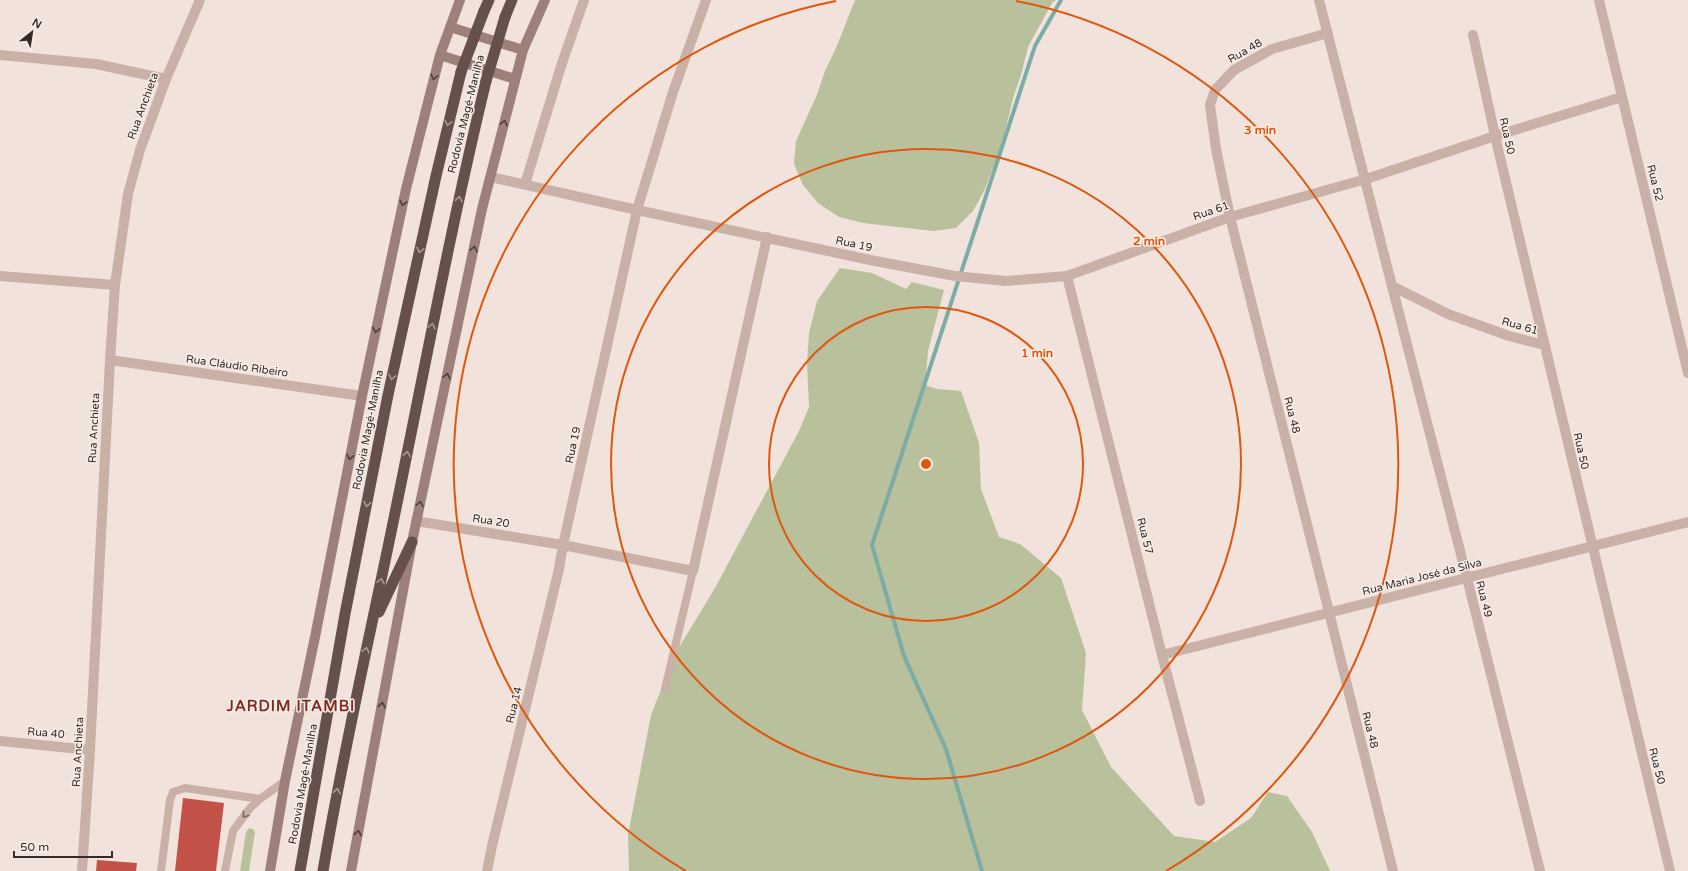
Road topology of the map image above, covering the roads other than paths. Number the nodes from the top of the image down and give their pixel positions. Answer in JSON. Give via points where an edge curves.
{"nodes":[{"id":1,"x":200,"y":0,"type":"edge"},
{"id":2,"x":460,"y":0,"type":"edge"},
{"id":3,"x":489,"y":0,"type":"edge"},
{"id":4,"x":512,"y":0,"type":"edge"},
{"id":5,"x":545,"y":0,"type":"edge"},
{"id":6,"x":584,"y":0,"type":"edge"},
{"id":7,"x":706,"y":0,"type":"edge"},
{"id":8,"x":1319,"y":0,"type":"edge"},
{"id":9,"x":1599,"y":0,"type":"edge"},
{"id":10,"x":450,"y":27,"type":"junction"},
{"id":11,"x":1328,"y":33,"type":"junction"},
{"id":12,"x":1473,"y":35,"type":"dead end"},
{"id":13,"x":523,"y":50,"type":"junction"},
{"id":14,"x":440,"y":55,"type":"junction"},
{"id":15,"x":0,"y":56,"type":"edge"},
{"id":16,"x":166,"y":79,"type":"junction"},
{"id":17,"x":515,"y":79,"type":"junction"},
{"id":18,"x":1622,"y":97,"type":"junction"},
{"id":19,"x":1495,"y":136,"type":"junction"},
{"id":20,"x":491,"y":177,"type":"junction"},
{"id":21,"x":1366,"y":179,"type":"junction"},
{"id":22,"x":525,"y":184,"type":"junction"},
{"id":23,"x":637,"y":210,"type":"junction"},
{"id":24,"x":1230,"y":217,"type":"junction"},
{"id":25,"x":767,"y":236,"type":"junction"},
{"id":26,"x":0,"y":276,"type":"edge"},
{"id":27,"x":1067,"y":276,"type":"junction"},
{"id":28,"x":115,"y":285,"type":"junction"},
{"id":29,"x":1392,"y":286,"type":"junction"},
{"id":30,"x":1544,"y":345,"type":"junction"},
{"id":31,"x":110,"y":360,"type":"junction"},
{"id":32,"x":1688,"y":372,"type":"edge"},
{"id":33,"x":362,"y":396,"type":"junction"},
{"id":34,"x":416,"y":521,"type":"junction"},
{"id":35,"x":1688,"y":522,"type":"edge"},
{"id":36,"x":412,"y":542,"type":"junction"},
{"id":37,"x":562,"y":545,"type":"junction"},
{"id":38,"x":1592,"y":546,"type":"junction"},
{"id":39,"x":694,"y":571,"type":"junction"},
{"id":40,"x":1467,"y":578,"type":"junction"},
{"id":41,"x":1329,"y":612,"type":"junction"},
{"id":42,"x":370,"y":633,"type":"junction"},
{"id":43,"x":1162,"y":654,"type":"junction"},
{"id":44,"x":665,"y":690,"type":"dead end"},
{"id":45,"x":0,"y":741,"type":"edge"},
{"id":46,"x":90,"y":750,"type":"junction"},
{"id":47,"x":285,"y":781,"type":"junction"},
{"id":48,"x":260,"y":799,"type":"junction"},
{"id":49,"x":1200,"y":801,"type":"dead end"},
{"id":50,"x":82,"y":871,"type":"edge"},
{"id":51,"x":161,"y":871,"type":"edge"},
{"id":52,"x":225,"y":871,"type":"edge"},
{"id":53,"x":270,"y":871,"type":"edge"},
{"id":54,"x":300,"y":871,"type":"edge"},
{"id":55,"x":323,"y":871,"type":"edge"},
{"id":56,"x":351,"y":871,"type":"edge"},
{"id":57,"x":487,"y":871,"type":"edge"},
{"id":58,"x":1392,"y":871,"type":"edge"},
{"id":59,"x":1540,"y":871,"type":"edge"},
{"id":60,"x":1670,"y":871,"type":"edge"}],
"edges":[{"from":1,"to":16,"type":"street","name":"Rua Anchieta"},
{"from":2,"to":10,"type":"main road"},
{"from":3,"to":54,"type":"highway","name":"Rodovia Magé-Manilha","one_way":true,"bridge":true,"via":[[461,72],[437,169],[388,395],[345,614]]},
{"from":42,"to":4,"type":"highway","name":"Rodovia Magé-Manilha","one_way":true,"bridge":true,"via":[[462,181],[486,82]]},
{"from":5,"to":13,"type":"main road"},
{"from":6,"to":22,"type":"street"},
{"from":7,"to":23,"type":"street","name":"Rua 19","via":[[673,92]]},
{"from":8,"to":11,"type":"street"},
{"from":9,"to":18,"type":"street","name":"Rua 52"},
{"from":10,"to":13,"type":"main road"},
{"from":10,"to":14,"type":"main road"},
{"from":11,"to":21,"type":"street"},
{"from":11,"to":24,"type":"street","name":"Rua 48","via":[[1272,49],[1234,70],[1216,90],[1210,105],[1216,150]]},
{"from":12,"to":19,"type":"street","name":"Rua 50"},
{"from":13,"to":17,"type":"main road"},
{"from":14,"to":17,"type":"main road"},
{"from":14,"to":33,"type":"main road","one_way":true,"via":[[406,189]]},
{"from":15,"to":16,"type":"street","via":[[96,64]]},
{"from":16,"to":28,"type":"street","name":"Rua Anchieta","via":[[140,150],[128,194]]},
{"from":20,"to":17,"type":"main road","one_way":true},
{"from":18,"to":19,"type":"street","name":"Rua 61"},
{"from":18,"to":32,"type":"street","name":"Rua 52"},
{"from":19,"to":21,"type":"street","name":"Rua 61"},
{"from":19,"to":30,"type":"street","name":"Rua 50"},
{"from":20,"to":22,"type":"street","name":"Rua 19"},
{"from":34,"to":20,"type":"main road","one_way":true},
{"from":21,"to":24,"type":"street","name":"Rua 61"},
{"from":21,"to":29,"type":"street"},
{"from":22,"to":23,"type":"street","name":"Rua 19"},
{"from":23,"to":25,"type":"street","name":"Rua 19"},
{"from":23,"to":37,"type":"street","name":"Rua 19"},
{"from":24,"to":27,"type":"street","name":"Rua 61"},
{"from":24,"to":41,"type":"street","name":"Rua 48"},
{"from":25,"to":27,"type":"street","name":"Rua 19","via":[[870,260],[955,276],[1006,281]]},
{"from":25,"to":39,"type":"street"},
{"from":26,"to":28,"type":"street"},
{"from":27,"to":43,"type":"street","name":"Rua 57"},
{"from":28,"to":31,"type":"street","name":"Rua Anchieta"},
{"from":29,"to":30,"type":"street","name":"Rua 61","via":[[1448,314],[1509,336]]},
{"from":29,"to":40,"type":"street","name":"Rua 49"},
{"from":30,"to":38,"type":"street","name":"Rua 50"},
{"from":31,"to":33,"type":"street","name":"Rua Cláudio Ribeiro"},
{"from":31,"to":46,"type":"street","name":"Rua Anchieta"},
{"from":33,"to":47,"type":"main road","one_way":true},
{"from":34,"to":36,"type":"main road"},
{"from":34,"to":37,"type":"street","name":"Rua 20"},
{"from":35,"to":38,"type":"street","name":"Rua Maria José da Silva"},
{"from":36,"to":42,"type":"highway"},
{"from":56,"to":36,"type":"main road","one_way":true},
{"from":37,"to":39,"type":"street","name":"Rua 20"},
{"from":37,"to":57,"type":"street","name":"Rua 14","via":[[559,570]]},
{"from":38,"to":40,"type":"street","name":"Rua Maria José da Silva"},
{"from":38,"to":60,"type":"street","name":"Rua 50"},
{"from":39,"to":44,"type":"lane"},
{"from":40,"to":41,"type":"street","name":"Rua Maria José da Silva"},
{"from":40,"to":59,"type":"street","name":"Rua 49"},
{"from":41,"to":43,"type":"street","name":"Rua Maria José da Silva"},
{"from":41,"to":58,"type":"street","name":"Rua 48"},
{"from":55,"to":42,"type":"highway","name":"Rodovia Magé-Manilha","one_way":true,"via":[[336,794]]},
{"from":43,"to":49,"type":"street","name":"Rua 57"},
{"from":45,"to":46,"type":"street","name":"Rua 40"},
{"from":46,"to":50,"type":"street","name":"Rua Anchieta"},
{"from":47,"to":48,"type":"lane"},
{"from":47,"to":53,"type":"main road"},
{"from":48,"to":51,"type":"lane","via":[[185,788],[173,792]]},
{"from":48,"to":52,"type":"lane","one_way":true,"via":[[233,831]]}]}
